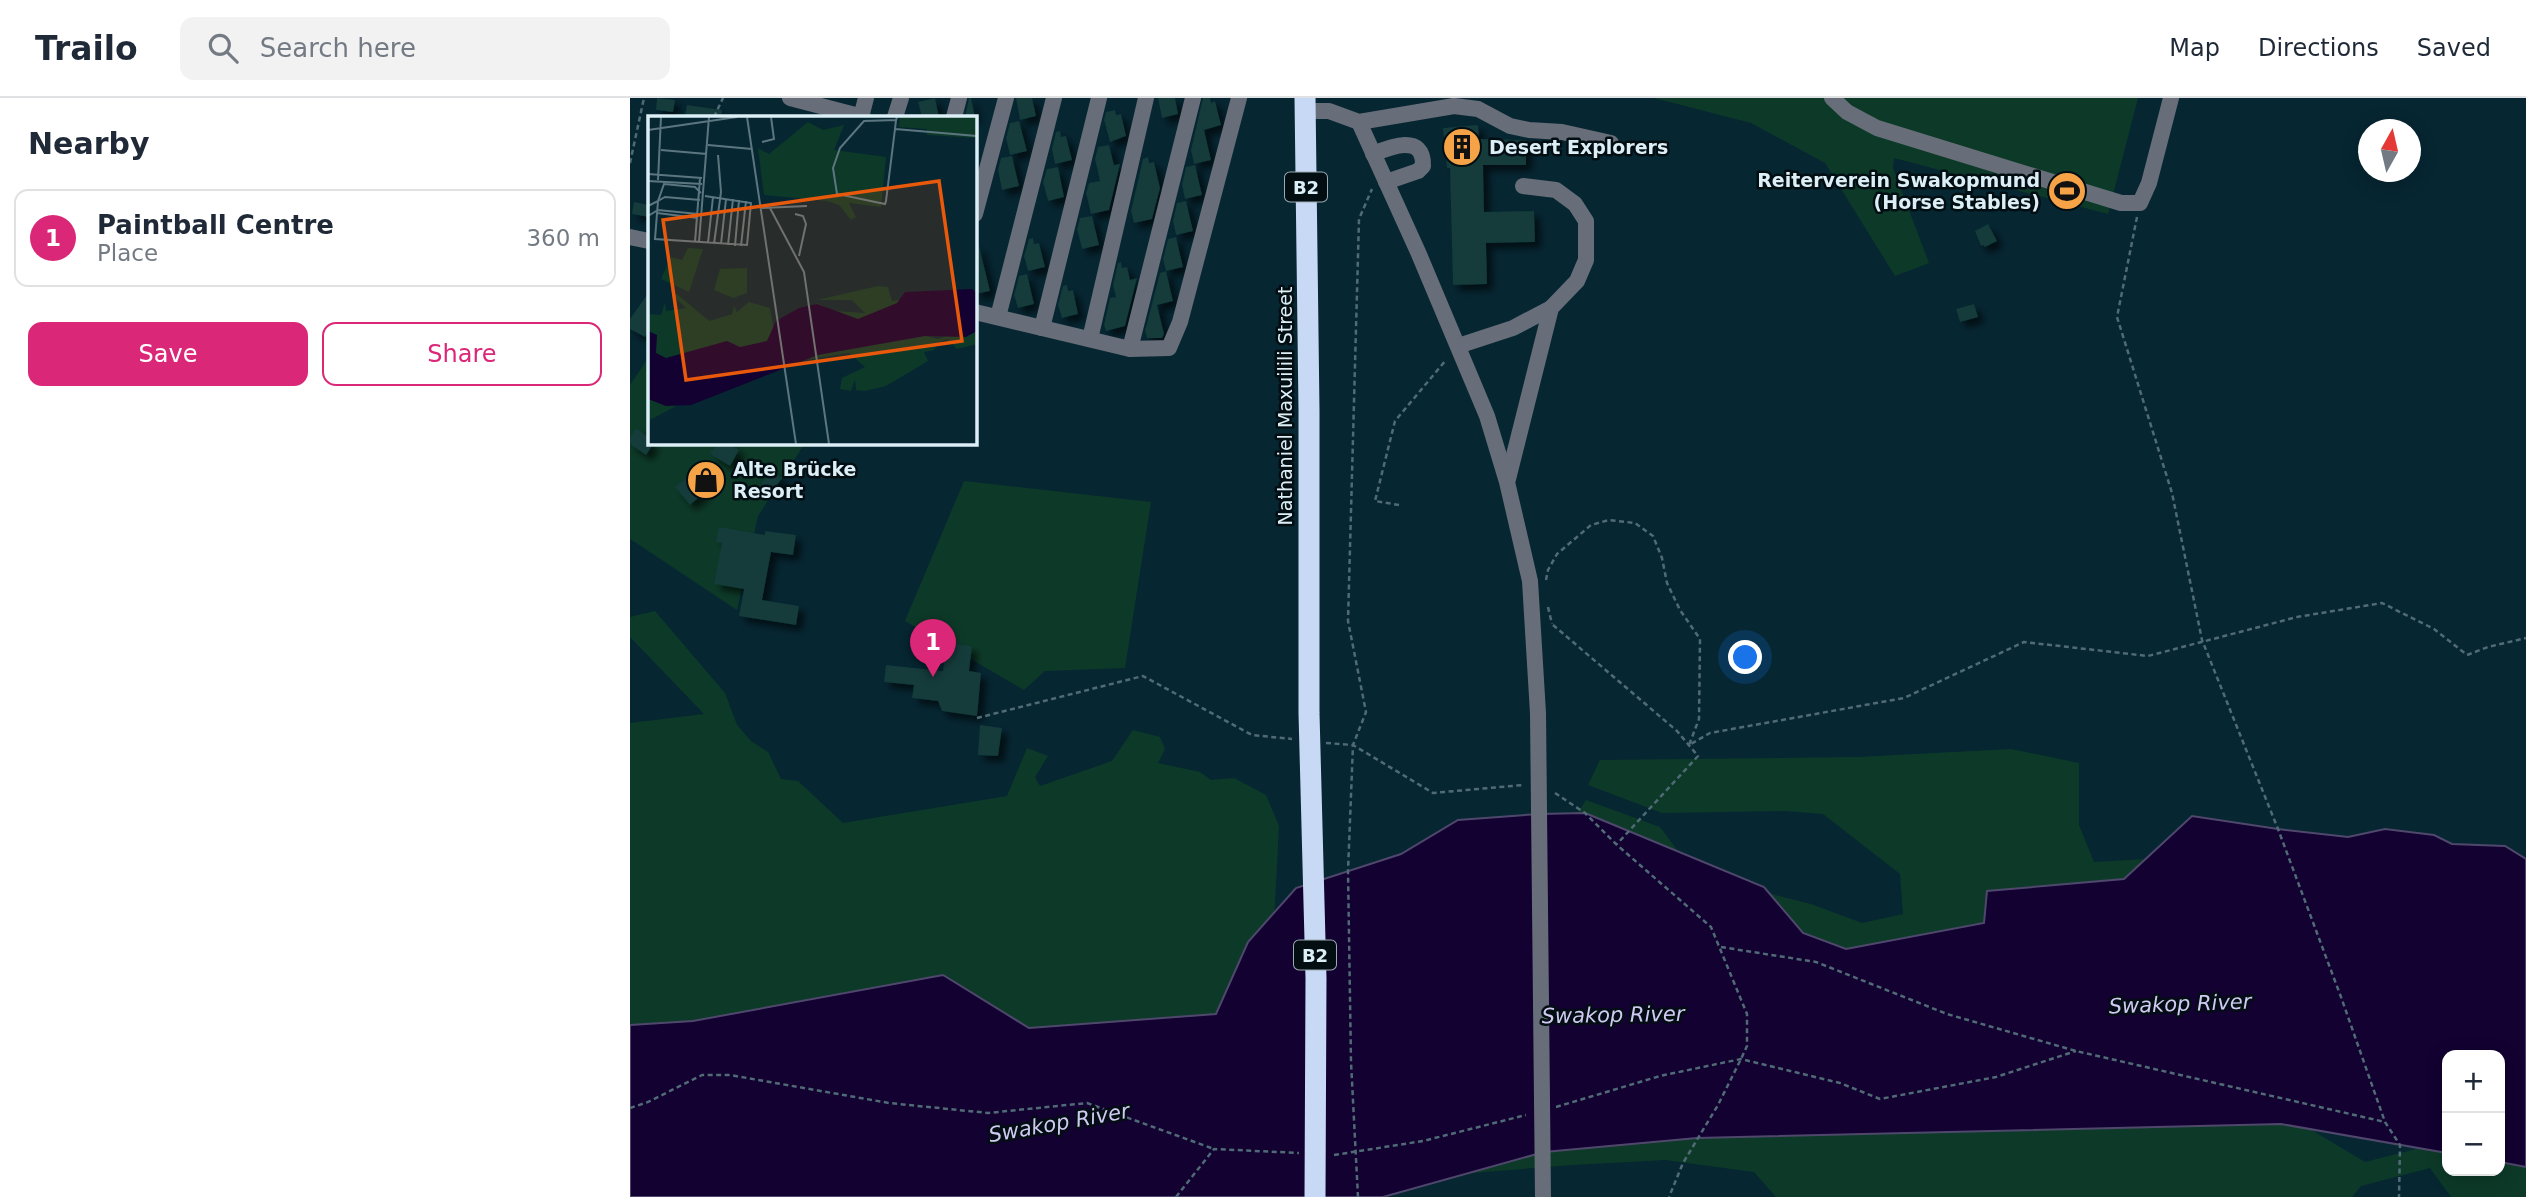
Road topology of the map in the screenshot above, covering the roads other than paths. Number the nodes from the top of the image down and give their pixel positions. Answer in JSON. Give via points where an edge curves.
{"nodes":[{"id":1,"x":790,"y":98,"type":"edge"},
{"id":2,"x":866,"y":98,"type":"edge"},
{"id":3,"x":901,"y":98,"type":"edge"},
{"id":4,"x":959,"y":98,"type":"edge"},
{"id":5,"x":1006,"y":98,"type":"edge"},
{"id":6,"x":1054,"y":98,"type":"edge"},
{"id":7,"x":1099,"y":98,"type":"edge"},
{"id":8,"x":1146,"y":98,"type":"edge"},
{"id":9,"x":1193,"y":98,"type":"edge"},
{"id":10,"x":1239,"y":98,"type":"edge"},
{"id":11,"x":1832,"y":98,"type":"edge"},
{"id":12,"x":2171,"y":98,"type":"edge"},
{"id":13,"x":1305,"y":104,"type":"edge"},
{"id":14,"x":858,"y":116,"type":"edge"},
{"id":15,"x":862,"y":116,"type":"edge"},
{"id":16,"x":895,"y":116,"type":"edge"},
{"id":17,"x":954,"y":116,"type":"edge"},
{"id":18,"x":1359,"y":122,"type":"junction"},
{"id":19,"x":1611,"y":143,"type":"dead end"},
{"id":20,"x":1373,"y":154,"type":"junction"},
{"id":21,"x":1383,"y":176,"type":"junction"},
{"id":22,"x":1523,"y":186,"type":"dead end"},
{"id":23,"x":976,"y":210,"type":"edge"},
{"id":24,"x":630,"y":237,"type":"edge"},
{"id":25,"x":648,"y":241,"type":"edge"},
{"id":26,"x":1551,"y":308,"type":"junction"},
{"id":27,"x":976,"y":312,"type":"edge"},
{"id":28,"x":998,"y":317,"type":"junction"},
{"id":29,"x":1042,"y":328,"type":"junction"},
{"id":30,"x":1090,"y":339,"type":"junction"},
{"id":31,"x":1458,"y":346,"type":"junction"},
{"id":32,"x":1130,"y":349,"type":"junction"},
{"id":33,"x":1507,"y":482,"type":"junction"},
{"id":34,"x":1315,"y":1197,"type":"edge"},
{"id":35,"x":1543,"y":1197,"type":"edge"}],
"edges":[{"from":1,"to":14,"type":"street"},
{"from":2,"to":15,"type":"street"},
{"from":3,"to":16,"type":"street"},
{"from":4,"to":17,"type":"street"},
{"from":5,"to":23,"type":"street"},
{"from":6,"to":28,"type":"street"},
{"from":7,"to":29,"type":"street"},
{"from":8,"to":30,"type":"street"},
{"from":9,"to":32,"type":"street"},
{"from":10,"to":32,"type":"street","via":[[1180,322],[1169,348]]},
{"from":11,"to":12,"type":"street","via":[[1877,128],[2121,204],[2140,203]]},
{"from":13,"to":18,"type":"street"},
{"from":13,"to":34,"type":"highway","name":"Nathaniel Maxuilili Street","number":"B2"},
{"from":18,"to":19,"type":"street","via":[[1454,106],[1478,109],[1510,126]]},
{"from":18,"to":20,"type":"street"},
{"from":20,"to":21,"type":"street"},
{"from":20,"to":21,"type":"street","via":[[1395,145],[1410,145],[1423,160],[1418,171]]},
{"from":21,"to":31,"type":"street"},
{"from":22,"to":26,"type":"street","via":[[1556,190],[1575,204],[1586,220],[1586,260],[1577,281]]},
{"from":24,"to":25,"type":"street"},
{"from":26,"to":31,"type":"street","via":[[1513,328]]},
{"from":26,"to":33,"type":"street"},
{"from":27,"to":28,"type":"street"},
{"from":28,"to":29,"type":"street"},
{"from":29,"to":30,"type":"street"},
{"from":30,"to":32,"type":"street"},
{"from":31,"to":33,"type":"street","via":[[1487,416]]},
{"from":33,"to":35,"type":"street","via":[[1540,605]]}]}
